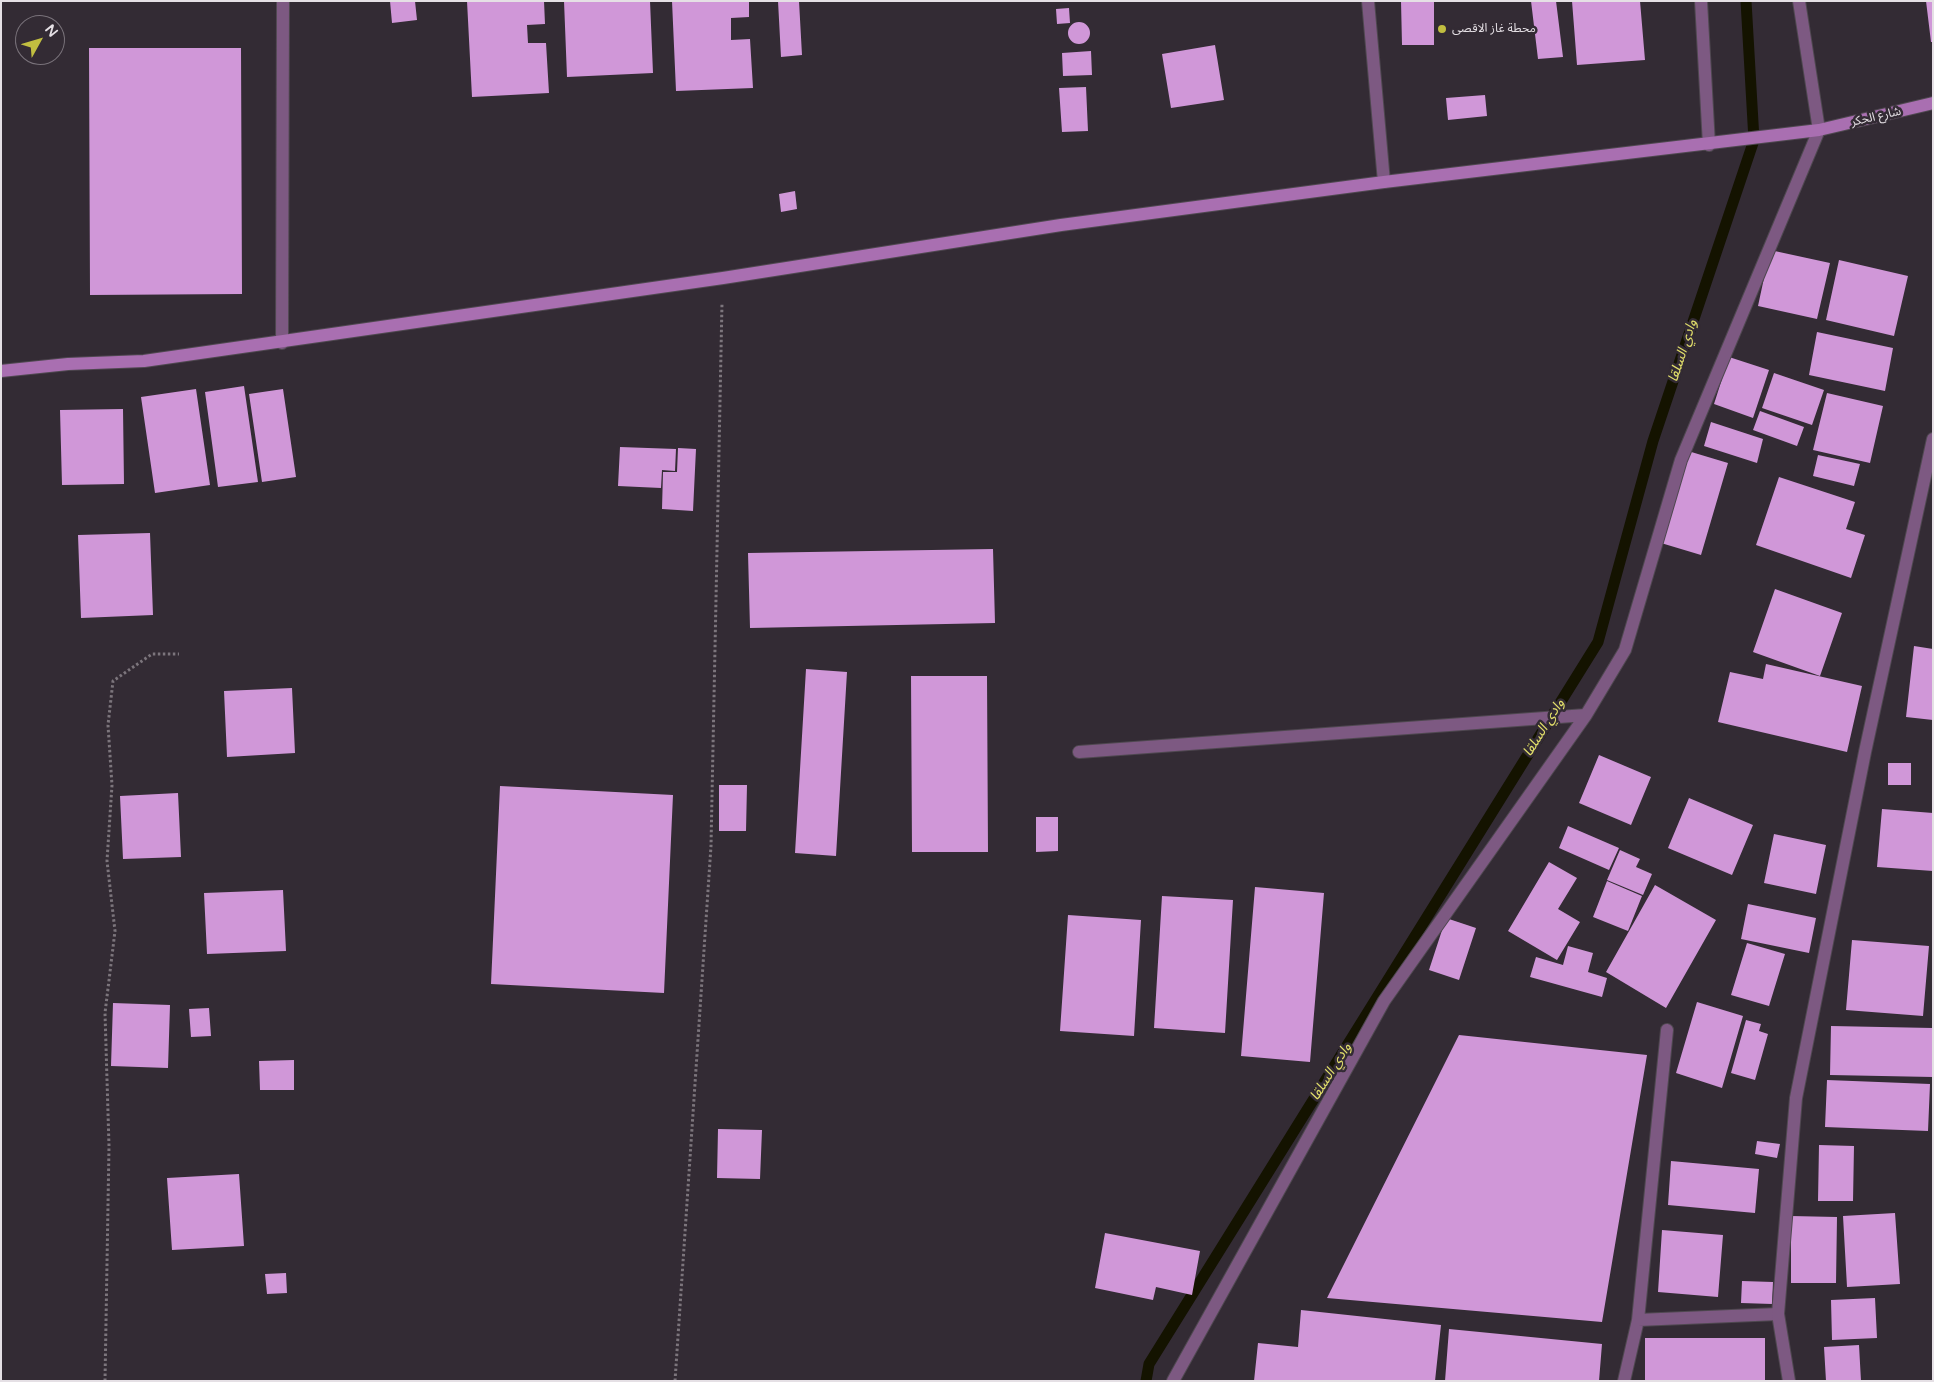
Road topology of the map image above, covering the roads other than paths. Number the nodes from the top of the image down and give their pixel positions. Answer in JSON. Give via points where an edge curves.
{"nodes":[{"id":1,"x":283,"y":1,"type":"edge"},
{"id":2,"x":1368,"y":1,"type":"edge"},
{"id":3,"x":1701,"y":1,"type":"edge"},
{"id":4,"x":1800,"y":1,"type":"edge"},
{"id":5,"x":1933,"y":103,"type":"edge"},
{"id":6,"x":1819,"y":130,"type":"junction"},
{"id":7,"x":1712,"y":144,"type":"junction"},
{"id":8,"x":1384,"y":182,"type":"junction"},
{"id":9,"x":282,"y":342,"type":"junction"},
{"id":10,"x":1,"y":371,"type":"edge"},
{"id":11,"x":1933,"y":439,"type":"edge"},
{"id":12,"x":1586,"y":715,"type":"junction"},
{"id":13,"x":1079,"y":752,"type":"dead end"},
{"id":14,"x":1667,"y":1030,"type":"dead end"},
{"id":15,"x":1778,"y":1314,"type":"junction"},
{"id":16,"x":1638,"y":1320,"type":"junction"},
{"id":17,"x":1173,"y":1381,"type":"edge"},
{"id":18,"x":1624,"y":1381,"type":"edge"},
{"id":19,"x":1790,"y":1381,"type":"edge"}],
"edges":[{"from":1,"to":9,"type":"street"},
{"from":2,"to":8,"type":"street"},
{"from":3,"to":7,"type":"street"},
{"from":4,"to":6,"type":"street"},
{"from":5,"to":6,"type":"street","name":"شارع الحكر"},
{"from":6,"to":7,"type":"street","name":"شارع الحكر"},
{"from":6,"to":12,"type":"street","via":[[1681,460],[1625,650]]},
{"from":7,"to":8,"type":"street","name":"شارع الحكر"},
{"from":8,"to":9,"type":"street","name":"شارع الحكر","via":[[1061,225]]},
{"from":9,"to":10,"type":"street","name":"شارع الحكر","via":[[144,362],[68,364]]},
{"from":11,"to":15,"type":"street","via":[[1864,752],[1796,1098]]},
{"from":12,"to":13,"type":"street"},
{"from":12,"to":17,"type":"street","via":[[1384,1001]]},
{"from":14,"to":16,"type":"street"},
{"from":15,"to":16,"type":"street"},
{"from":15,"to":19,"type":"street"},
{"from":16,"to":18,"type":"street"}]}
